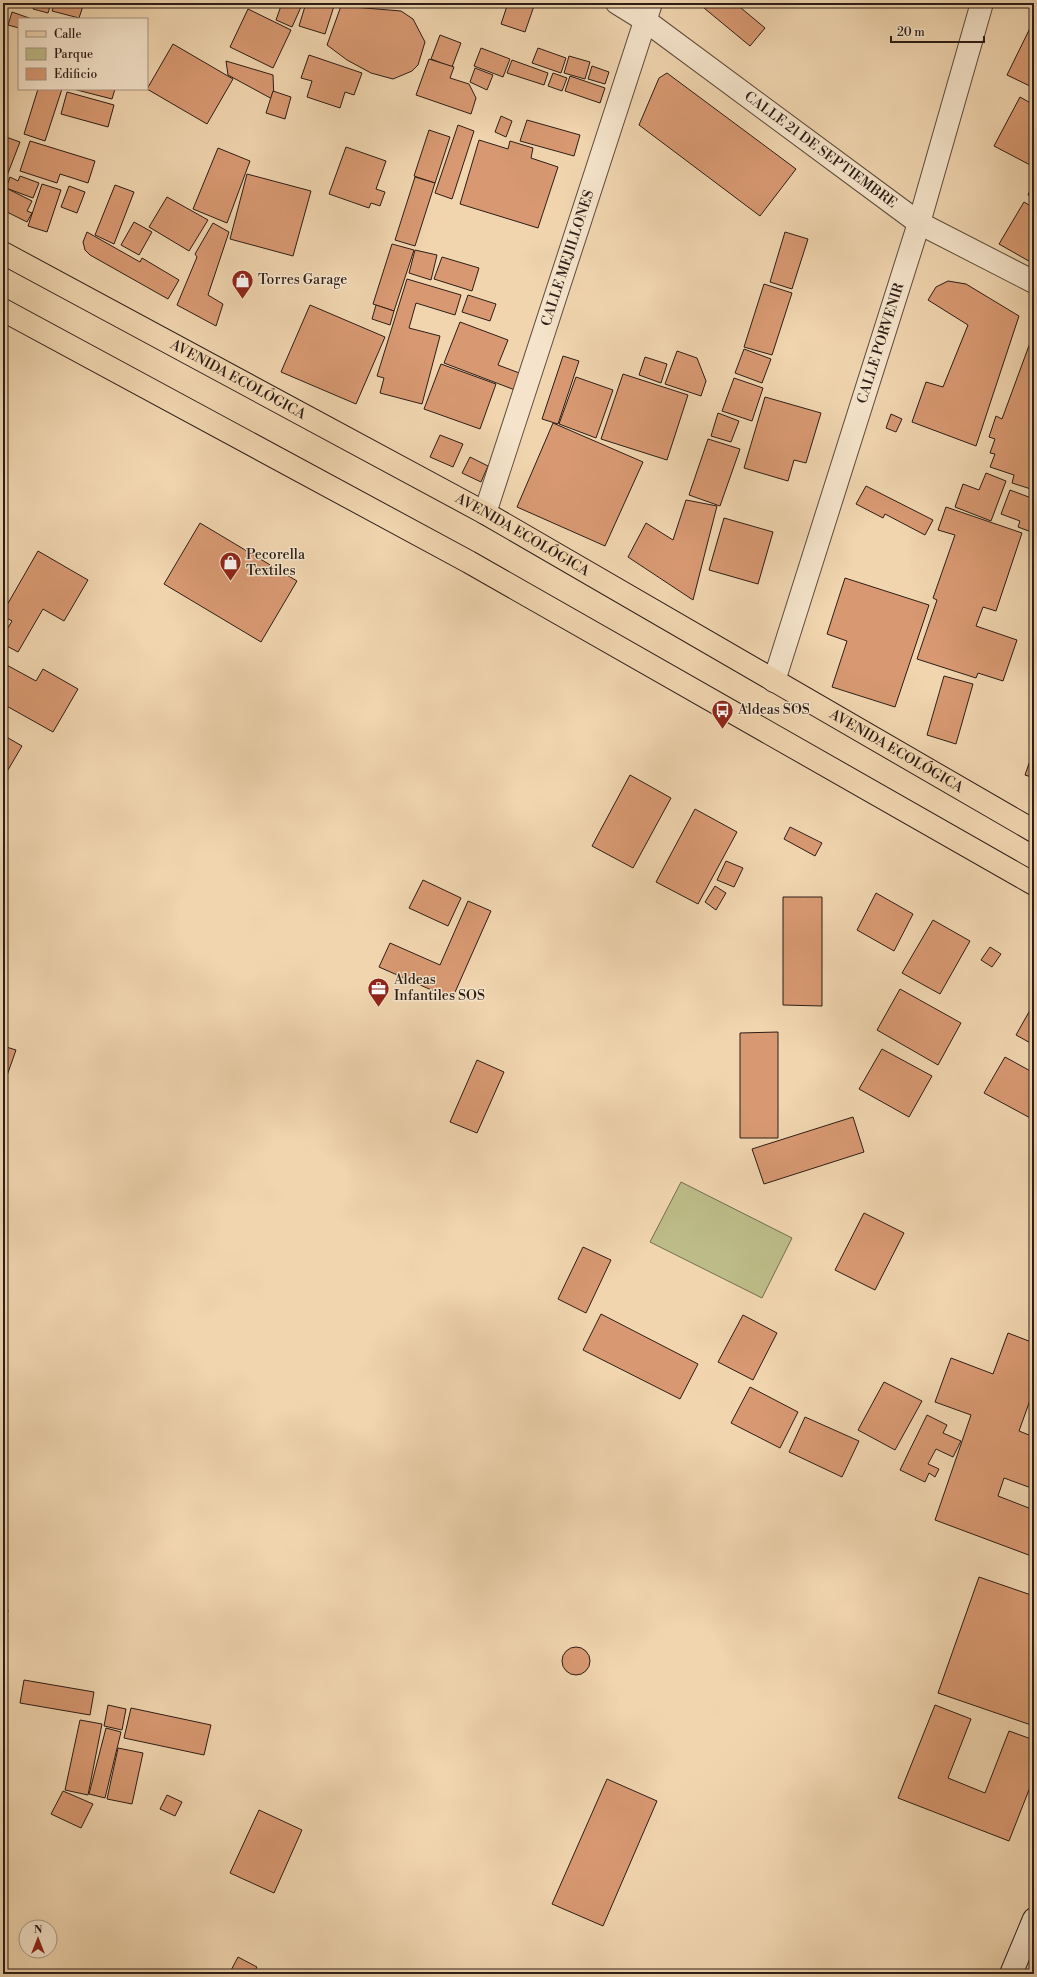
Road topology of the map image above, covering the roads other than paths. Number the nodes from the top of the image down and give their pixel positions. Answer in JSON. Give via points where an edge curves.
{"nodes":[{"id":1,"x":617,"y":3,"type":"edge"},
{"id":2,"x":982,"y":3,"type":"edge"},
{"id":3,"x":649,"y":12,"type":"edge"},
{"id":4,"x":919,"y":223,"type":"junction"},
{"id":5,"x":3,"y":253,"type":"edge"},
{"id":6,"x":1034,"y":282,"type":"edge"},
{"id":7,"x":3,"y":310,"type":"edge"},
{"id":8,"x":485,"y":513,"type":"junction"},
{"id":9,"x":774,"y":681,"type":"junction"},
{"id":10,"x":1034,"y":830,"type":"edge"},
{"id":11,"x":1034,"y":884,"type":"edge"},
{"id":12,"x":1034,"y":1919,"type":"edge"},
{"id":13,"x":1011,"y":1974,"type":"edge"}],
"edges":[{"from":1,"to":3,"type":"street","name":"CALLE 21 DE SEPTIEMBRE"},
{"from":2,"to":4,"type":"street","name":"CALLE PORVENIR"},
{"from":3,"to":4,"type":"street","name":"CALLE 21 DE SEPTIEMBRE"},
{"from":3,"to":8,"type":"street","name":"CALLE MEJILLONES"},
{"from":4,"to":6,"type":"street","name":"CALLE 21 DE SEPTIEMBRE"},
{"from":4,"to":9,"type":"street","name":"CALLE PORVENIR"},
{"from":5,"to":8,"type":"main road","name":"AVENIDA ECOLÓGICA"},
{"from":7,"to":11,"type":"main road","via":[[468,562]]},
{"from":8,"to":9,"type":"main road","name":"AVENIDA ECOLÓGICA"},
{"from":9,"to":10,"type":"main road","name":"AVENIDA ECOLÓGICA"},
{"from":12,"to":13,"type":"street"}]}
